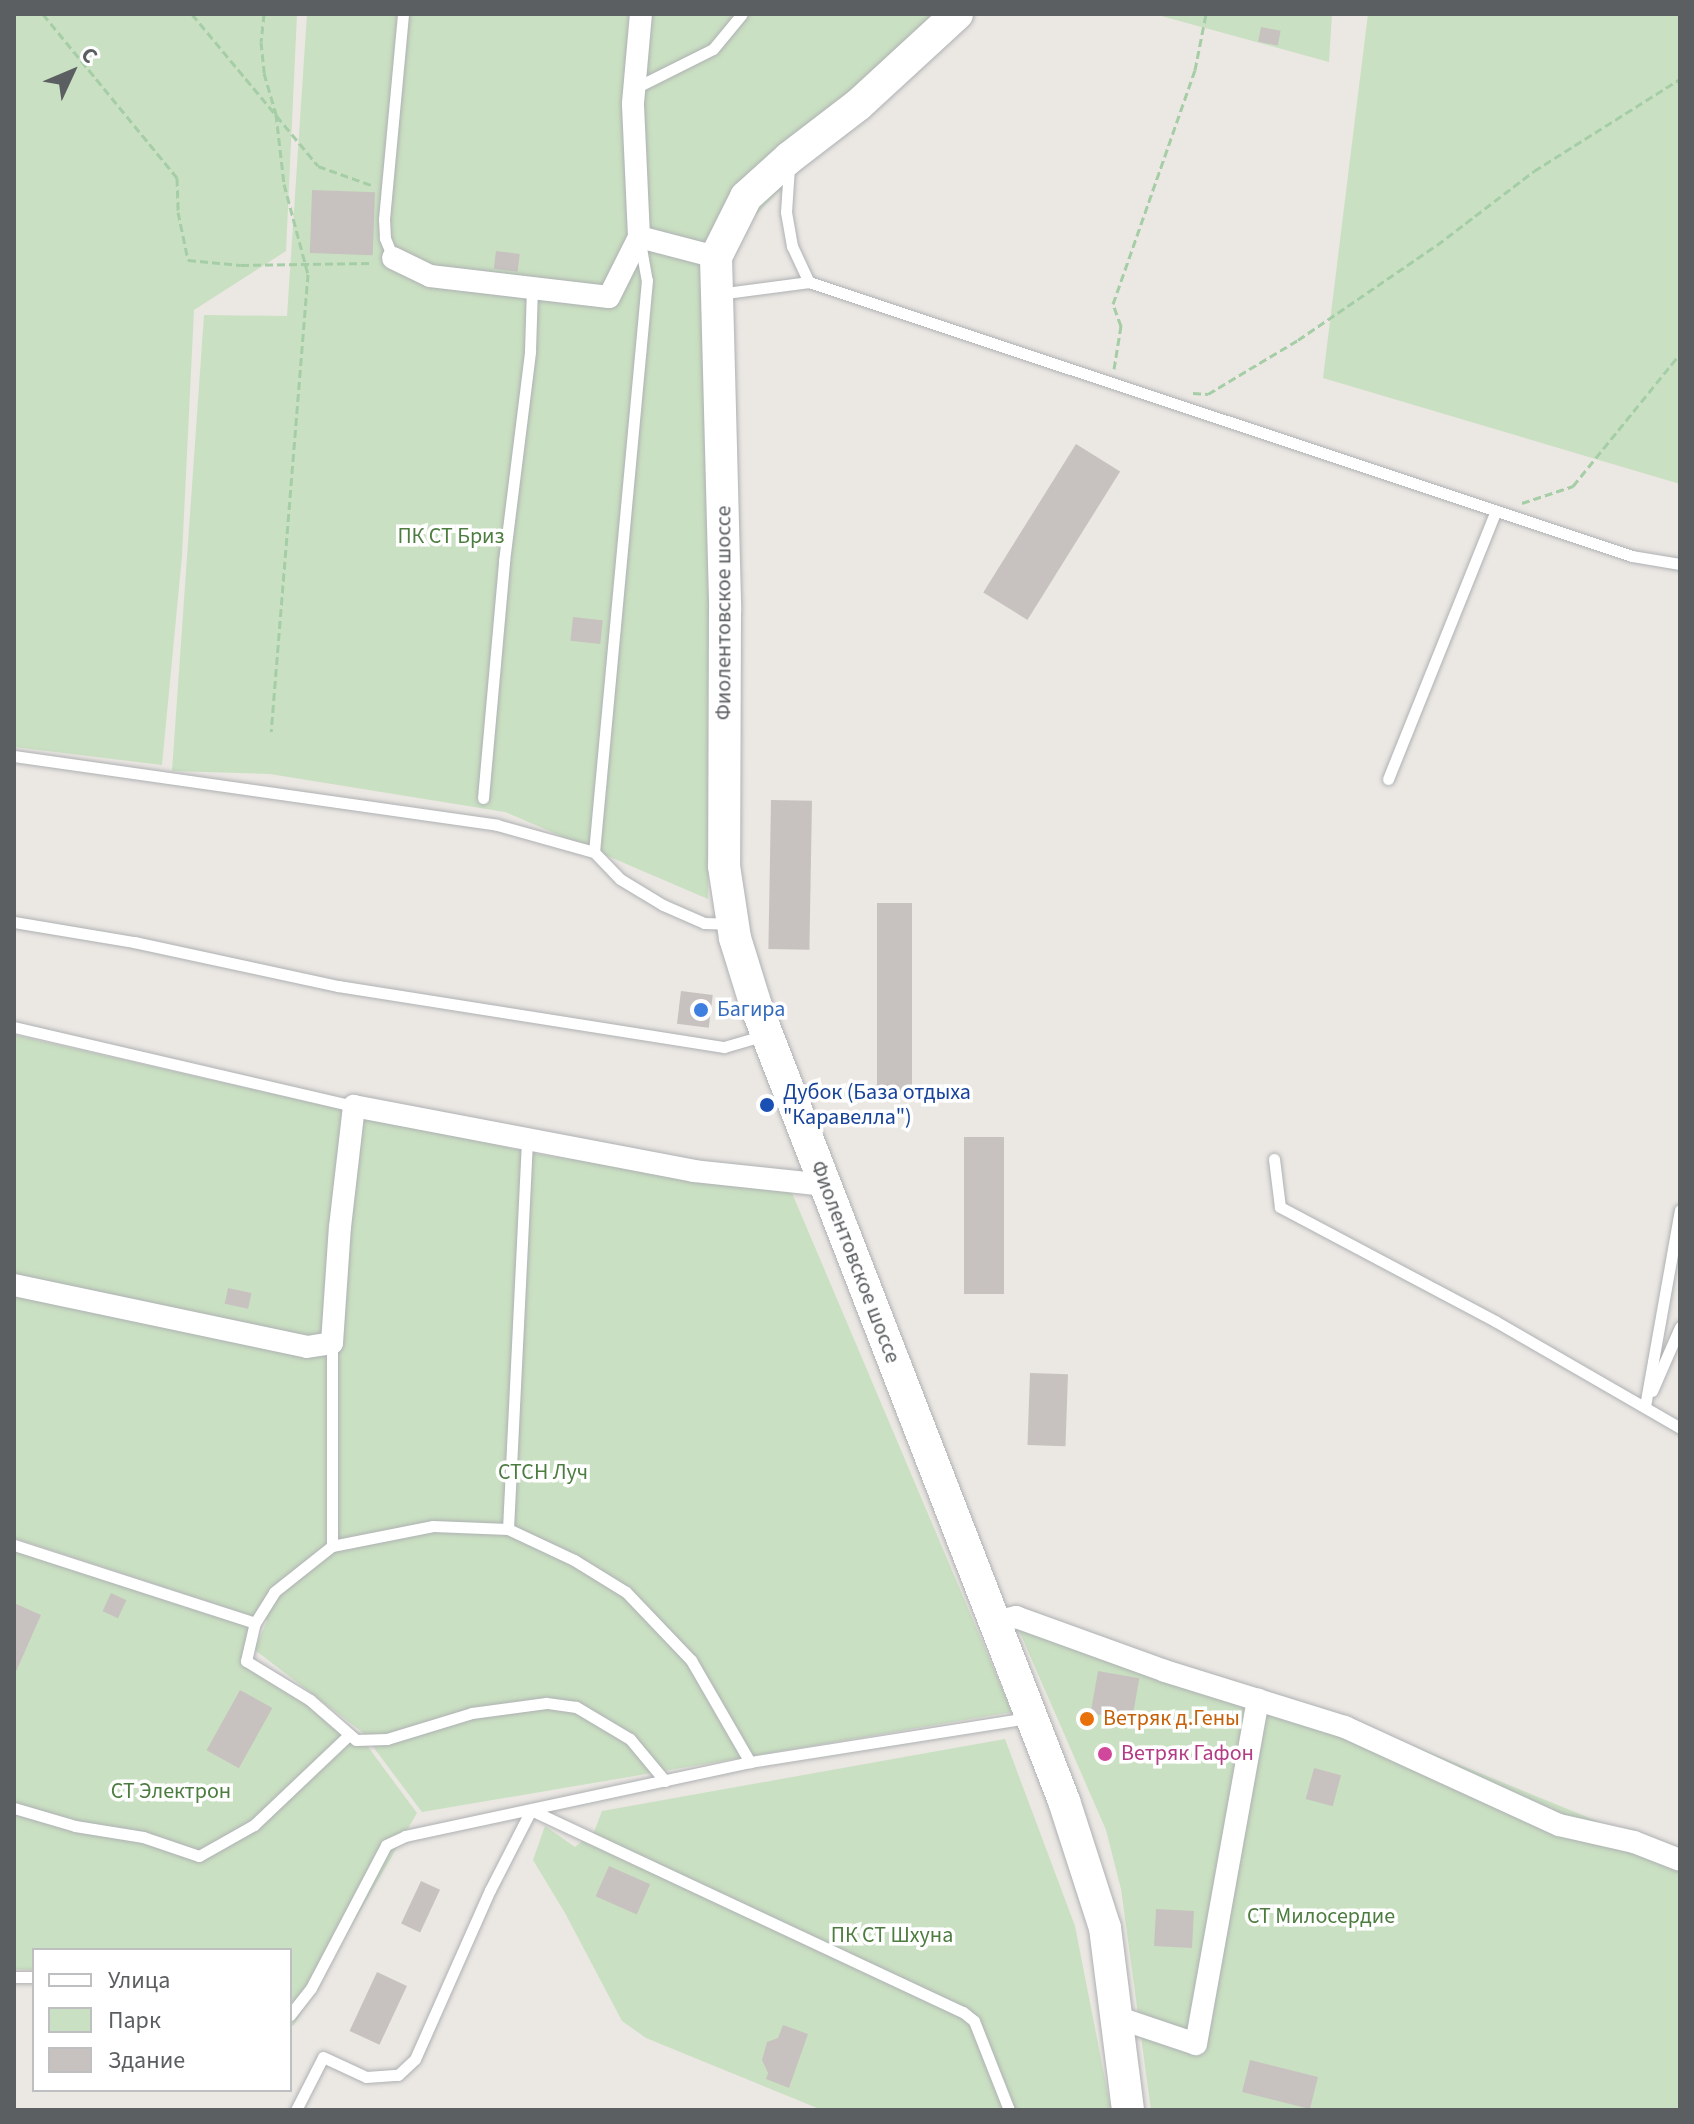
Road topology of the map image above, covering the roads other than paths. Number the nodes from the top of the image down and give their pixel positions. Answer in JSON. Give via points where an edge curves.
{"nodes":[{"id":1,"x":403,"y":14,"type":"edge"},
{"id":2,"x":641,"y":14,"type":"edge"},
{"id":3,"x":742,"y":14,"type":"edge"},
{"id":4,"x":957,"y":14,"type":"edge"},
{"id":5,"x":634,"y":88,"type":"junction"},
{"id":6,"x":789,"y":158,"type":"junction"},
{"id":7,"x":639,"y":237,"type":"junction"},
{"id":8,"x":716,"y":257,"type":"junction"},
{"id":9,"x":393,"y":258,"type":"joint"},
{"id":10,"x":809,"y":282,"type":"junction"},
{"id":11,"x":532,"y":288,"type":"junction"},
{"id":12,"x":718,"y":294,"type":"junction"},
{"id":13,"x":1496,"y":511,"type":"junction"},
{"id":14,"x":1680,"y":564,"type":"edge"},
{"id":15,"x":14,"y":756,"type":"edge"},
{"id":16,"x":1388,"y":779,"type":"dead end"},
{"id":17,"x":483,"y":798,"type":"dead end"},
{"id":18,"x":594,"y":852,"type":"junction"},
{"id":19,"x":14,"y":922,"type":"edge"},
{"id":20,"x":733,"y":924,"type":"junction"},
{"id":21,"x":14,"y":1027,"type":"edge"},
{"id":22,"x":767,"y":1035,"type":"junction"},
{"id":23,"x":354,"y":1106,"type":"junction"},
{"id":24,"x":527,"y":1139,"type":"junction"},
{"id":25,"x":1274,"y":1159,"type":"dead end"},
{"id":26,"x":826,"y":1185,"type":"junction"},
{"id":27,"x":1680,"y":1210,"type":"edge"},
{"id":28,"x":14,"y":1285,"type":"edge"},
{"id":29,"x":1680,"y":1327,"type":"edge"},
{"id":30,"x":332,"y":1343,"type":"junction"},
{"id":31,"x":1645,"y":1406,"type":"junction"},
{"id":32,"x":1680,"y":1428,"type":"edge"},
{"id":33,"x":508,"y":1529,"type":"junction"},
{"id":34,"x":14,"y":1545,"type":"edge"},
{"id":35,"x":332,"y":1546,"type":"junction"},
{"id":36,"x":993,"y":1622,"type":"junction"},
{"id":37,"x":255,"y":1623,"type":"junction"},
{"id":38,"x":1258,"y":1700,"type":"junction"},
{"id":39,"x":1029,"y":1718,"type":"junction"},
{"id":40,"x":349,"y":1735,"type":"junction"},
{"id":41,"x":750,"y":1762,"type":"junction"},
{"id":42,"x":665,"y":1781,"type":"junction"},
{"id":43,"x":14,"y":1808,"type":"edge"},
{"id":44,"x":531,"y":1810,"type":"junction"},
{"id":45,"x":1680,"y":1860,"type":"edge"},
{"id":46,"x":292,"y":2012,"type":"edge"},
{"id":47,"x":1116,"y":2017,"type":"junction"},
{"id":48,"x":296,"y":2110,"type":"edge"},
{"id":49,"x":1009,"y":2110,"type":"edge"},
{"id":50,"x":1128,"y":2110,"type":"edge"}],
"edges":[{"from":1,"to":9,"type":"lane","via":[[385,238]]},
{"from":2,"to":5,"type":"street"},
{"from":3,"to":5,"type":"lane","via":[[713,49]]},
{"from":4,"to":6,"type":"main road","name":"Фиолентовское шоссе","via":[[858,105]]},
{"from":5,"to":7,"type":"street"},
{"from":6,"to":8,"type":"main road","name":"Фиолентовское шоссе","via":[[746,197]]},
{"from":6,"to":10,"type":"lane","via":[[786,212],[792,246]]},
{"from":7,"to":8,"type":"street"},
{"from":7,"to":11,"type":"street","via":[[609,297]]},
{"from":7,"to":18,"type":"lane","via":[[647,280]]},
{"from":8,"to":12,"type":"main road","name":"Фиолентовское шоссе"},
{"from":9,"to":11,"type":"street","via":[[430,276]]},
{"from":10,"to":12,"type":"lane"},
{"from":10,"to":13,"type":"lane"},
{"from":11,"to":17,"type":"lane","via":[[530,351]]},
{"from":12,"to":20,"type":"main road","name":"Фиолентовское шоссе","via":[[724,866]]},
{"from":13,"to":14,"type":"lane","via":[[1632,556]]},
{"from":13,"to":16,"type":"lane"},
{"from":15,"to":18,"type":"lane","via":[[497,825]]},
{"from":18,"to":20,"type":"lane","via":[[620,879],[663,905],[704,923]]},
{"from":19,"to":22,"type":"lane","via":[[338,986],[724,1047]]},
{"from":20,"to":22,"type":"main road","name":"Фиолентовское шоссе"},
{"from":21,"to":23,"type":"lane"},
{"from":22,"to":26,"type":"main road","name":"Фиолентовское шоссе"},
{"from":23,"to":24,"type":"street"},
{"from":23,"to":30,"type":"street"},
{"from":24,"to":26,"type":"street","via":[[694,1171]]},
{"from":24,"to":33,"type":"lane"},
{"from":25,"to":31,"type":"lane","via":[[1280,1207]]},
{"from":26,"to":36,"type":"main road","name":"Фиолентовское шоссе"},
{"from":27,"to":31,"type":"lane"},
{"from":28,"to":30,"type":"street","via":[[307,1347]]},
{"from":29,"to":31,"type":"lane"},
{"from":30,"to":35,"type":"lane"},
{"from":31,"to":32,"type":"lane"},
{"from":33,"to":35,"type":"lane","via":[[433,1526]]},
{"from":33,"to":41,"type":"lane","via":[[626,1592],[691,1660]]},
{"from":34,"to":37,"type":"lane"},
{"from":35,"to":37,"type":"lane","via":[[274,1592]]},
{"from":36,"to":38,"type":"street","via":[[1016,1617]]},
{"from":36,"to":39,"type":"main road","name":"Фиолентовское шоссе"},
{"from":37,"to":40,"type":"lane","via":[[246,1661],[310,1700]]},
{"from":38,"to":45,"type":"street","via":[[1345,1727],[1559,1825],[1634,1842]]},
{"from":38,"to":47,"type":"street","via":[[1196,2044]]},
{"from":39,"to":41,"type":"lane"},
{"from":39,"to":47,"type":"main road","name":"Фиолентовское шоссе","via":[[1064,1801],[1105,1928]]},
{"from":40,"to":42,"type":"lane","via":[[356,1740],[387,1739],[472,1713],[546,1703],[576,1707],[630,1739]]},
{"from":40,"to":43,"type":"lane","via":[[254,1825],[199,1856],[143,1837],[75,1826]]},
{"from":41,"to":42,"type":"lane"},
{"from":42,"to":44,"type":"lane"},
{"from":44,"to":46,"type":"lane","via":[[405,1836],[386,1845],[311,1988]]},
{"from":44,"to":48,"type":"lane","via":[[415,2059],[398,2075],[366,2077],[323,2057]]},
{"from":44,"to":49,"type":"lane","via":[[963,2012],[974,2021]]},
{"from":47,"to":50,"type":"main road","name":"Фиолентовское шоссе"}]}
